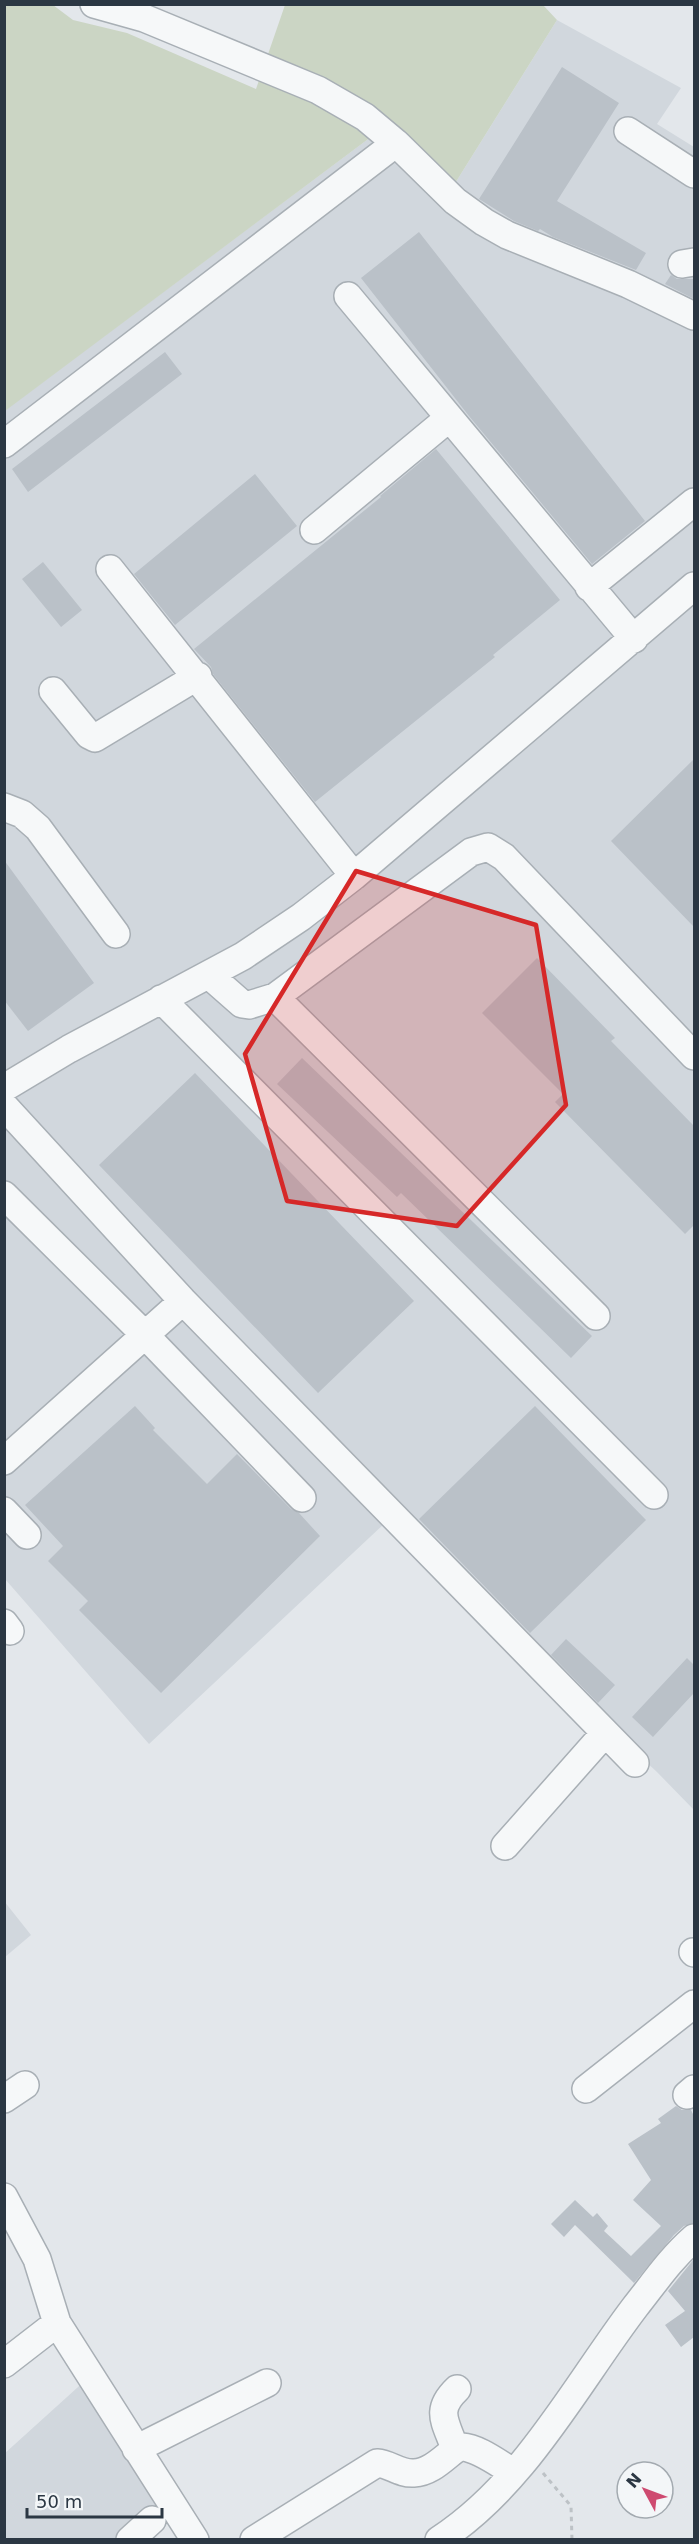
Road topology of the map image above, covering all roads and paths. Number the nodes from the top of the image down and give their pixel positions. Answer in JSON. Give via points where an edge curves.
{"nodes":[{"id":1,"x":94,"y":4,"type":"edge"},
{"id":2,"x":628,"y":131,"type":"dead end"},
{"id":3,"x":396,"y":143,"type":"junction"},
{"id":4,"x":694,"y":174,"type":"edge"},
{"id":5,"x":348,"y":296,"type":"dead end"},
{"id":6,"x":694,"y":316,"type":"edge"},
{"id":7,"x":449,"y":418,"type":"junction"},
{"id":8,"x":4,"y":444,"type":"edge"},
{"id":9,"x":694,"y":502,"type":"edge"},
{"id":10,"x":314,"y":530,"type":"dead end"},
{"id":11,"x":110,"y":568,"type":"dead end"},
{"id":12,"x":694,"y":586,"type":"edge"},
{"id":13,"x":589,"y":587,"type":"junction"},
{"id":14,"x":634,"y":639,"type":"junction"},
{"id":15,"x":198,"y":676,"type":"junction"},
{"id":16,"x":53,"y":691,"type":"dead end"},
{"id":17,"x":4,"y":807,"type":"edge"},
{"id":18,"x":354,"y":876,"type":"junction"},
{"id":19,"x":116,"y":934,"type":"dead end"},
{"id":20,"x":209,"y":975,"type":"junction"},
{"id":21,"x":275,"y":997,"type":"junction"},
{"id":22,"x":161,"y":999,"type":"junction"},
{"id":23,"x":694,"y":1056,"type":"edge"},
{"id":24,"x":4,"y":1088,"type":"edge"},
{"id":25,"x":4,"y":1106,"type":"edge"},
{"id":26,"x":4,"y":1196,"type":"edge"},
{"id":27,"x":183,"y":1301,"type":"junction"},
{"id":28,"x":596,"y":1316,"type":"dead end"},
{"id":29,"x":145,"y":1335,"type":"junction"},
{"id":30,"x":4,"y":1461,"type":"edge"},
{"id":31,"x":654,"y":1495,"type":"dead end"},
{"id":32,"x":302,"y":1498,"type":"dead end"},
{"id":33,"x":4,"y":1511,"type":"edge"},
{"id":34,"x":27,"y":1536,"type":"dead end"},
{"id":35,"x":604,"y":1733,"type":"junction"},
{"id":36,"x":634,"y":1763,"type":"dead end"},
{"id":37,"x":505,"y":1846,"type":"dead end"},
{"id":38,"x":694,"y":2004,"type":"edge"},
{"id":39,"x":586,"y":2089,"type":"dead end"},
{"id":40,"x":4,"y":2198,"type":"edge"},
{"id":41,"x":694,"y":2238,"type":"edge"},
{"id":42,"x":57,"y":2323,"type":"junction"},
{"id":43,"x":4,"y":2364,"type":"edge"},
{"id":44,"x":267,"y":2383,"type":"dead end"},
{"id":45,"x":457,"y":2389,"type":"dead end"},
{"id":46,"x":136,"y":2449,"type":"junction"},
{"id":47,"x":455,"y":2449,"type":"junction"},
{"id":48,"x":520,"y":2464,"type":"junction"},
{"id":49,"x":152,"y":2520,"type":"dead end"},
{"id":50,"x":130,"y":2540,"type":"edge"},
{"id":51,"x":195,"y":2540,"type":"edge"},
{"id":52,"x":254,"y":2540,"type":"edge"},
{"id":53,"x":439,"y":2540,"type":"edge"},
{"id":54,"x":572,"y":2540,"type":"edge"}],
"edges":[{"from":1,"to":3,"type":"street","via":[[144,18],[318,90],[365,117]]},
{"from":2,"to":4,"type":"street"},
{"from":3,"to":6,"type":"street","via":[[455,201],[484,222]]},
{"from":3,"to":8,"type":"street"},
{"from":5,"to":7,"type":"street"},
{"from":7,"to":10,"type":"street"},
{"from":7,"to":13,"type":"street"},
{"from":9,"to":13,"type":"street"},
{"from":11,"to":15,"type":"street"},
{"from":12,"to":14,"type":"street"},
{"from":13,"to":14,"type":"street"},
{"from":14,"to":18,"type":"street"},
{"from":15,"to":16,"type":"street","via":[[95,738]]},
{"from":15,"to":18,"type":"street"},
{"from":17,"to":19,"type":"street","via":[[22,814],[38,828]]},
{"from":18,"to":20,"type":"street","via":[[301,917]]},
{"from":20,"to":21,"type":"street","via":[[242,1004]]},
{"from":20,"to":22,"type":"street"},
{"from":21,"to":23,"type":"street","via":[[471,852],[488,847],[504,857]]},
{"from":21,"to":28,"type":"street"},
{"from":22,"to":24,"type":"street"},
{"from":22,"to":31,"type":"street"},
{"from":25,"to":27,"type":"street"},
{"from":26,"to":29,"type":"street"},
{"from":27,"to":29,"type":"street"},
{"from":27,"to":35,"type":"street"},
{"from":29,"to":30,"type":"street"},
{"from":29,"to":32,"type":"street"},
{"from":33,"to":34,"type":"street"},
{"from":35,"to":36,"type":"street"},
{"from":35,"to":37,"type":"street"},
{"from":38,"to":39,"type":"street"},
{"from":40,"to":42,"type":"street","via":[[37,2259]]},
{"from":41,"to":48,"type":"street","via":[[656,2280]]},
{"from":42,"to":43,"type":"street"},
{"from":42,"to":46,"type":"street"},
{"from":44,"to":46,"type":"street"},
{"from":45,"to":47,"type":"street","via":[[446,2400],[442,2412]]},
{"from":46,"to":51,"type":"street"},
{"from":47,"to":48,"type":"street","via":[[464,2447]]},
{"from":47,"to":52,"type":"street","via":[[436,2466],[414,2473],[377,2463]]},
{"from":48,"to":53,"type":"street","via":[[477,2511]]},
{"from":48,"to":54,"type":"path","via":[[571,2506]]},
{"from":49,"to":50,"type":"street"}]}
